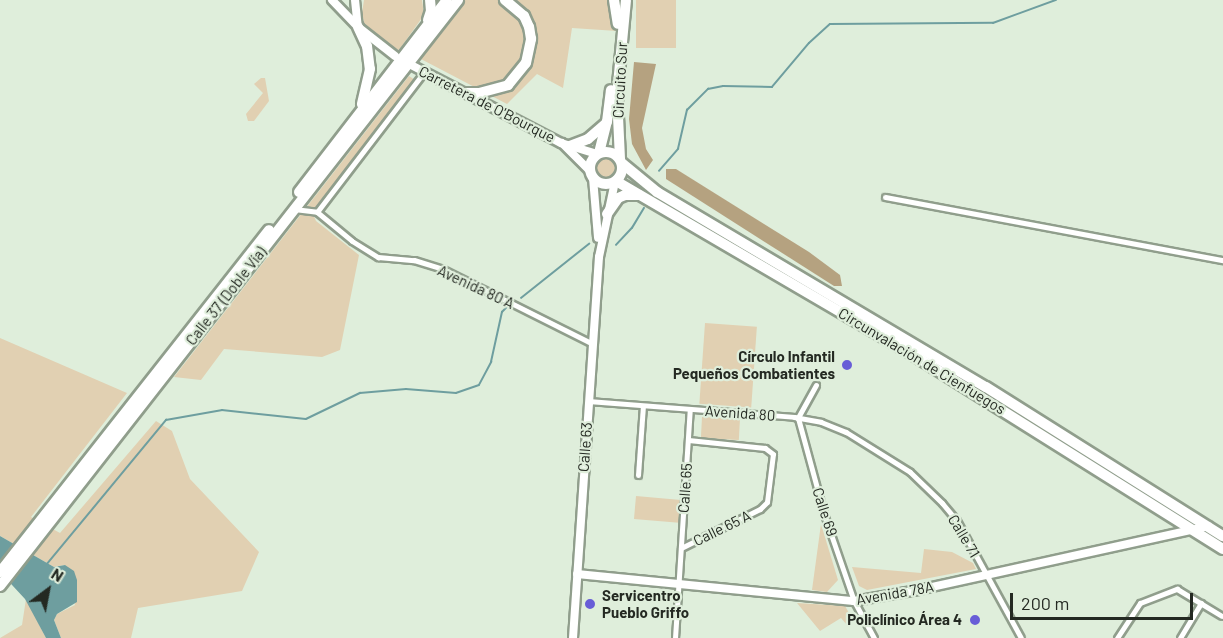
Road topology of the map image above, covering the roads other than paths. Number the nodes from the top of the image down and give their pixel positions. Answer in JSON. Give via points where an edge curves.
{"nodes":[{"id":1,"x":332,"y":0,"type":"edge"},
{"id":2,"x":345,"y":0,"type":"edge"},
{"id":3,"x":355,"y":0,"type":"edge"},
{"id":4,"x":430,"y":0,"type":"edge"},
{"id":5,"x":505,"y":0,"type":"edge"},
{"id":6,"x":614,"y":0,"type":"edge"},
{"id":7,"x":620,"y":0,"type":"edge"},
{"id":8,"x":626,"y":0,"type":"edge"},
{"id":9,"x":455,"y":2,"type":"edge"},
{"id":10,"x":338,"y":7,"type":"junction"},
{"id":11,"x":618,"y":24,"type":"junction"},
{"id":12,"x":426,"y":26,"type":"junction"},
{"id":13,"x":358,"y":27,"type":"junction"},
{"id":14,"x":395,"y":56,"type":"dead end"},
{"id":15,"x":413,"y":66,"type":"dead end"},
{"id":16,"x":424,"y":72,"type":"junction"},
{"id":17,"x":467,"y":93,"type":"junction"},
{"id":18,"x":360,"y":111,"type":"junction"},
{"id":19,"x":613,"y":122,"type":"junction"},
{"id":20,"x":566,"y":144,"type":"junction"},
{"id":21,"x":598,"y":153,"type":"junction"},
{"id":22,"x":621,"y":161,"type":"junction"},
{"id":23,"x":592,"y":175,"type":"junction"},
{"id":24,"x":639,"y":178,"type":"junction"},
{"id":25,"x":616,"y":182,"type":"junction"},
{"id":26,"x":640,"y":195,"type":"junction"},
{"id":27,"x":885,"y":197,"type":"dead end"},
{"id":28,"x":294,"y":209,"type":"junction"},
{"id":29,"x":317,"y":212,"type":"junction"},
{"id":30,"x":607,"y":214,"type":"junction"},
{"id":31,"x":599,"y":256,"type":"junction"},
{"id":32,"x":1223,"y":260,"type":"edge"},
{"id":33,"x":593,"y":344,"type":"junction"},
{"id":34,"x":816,"y":385,"type":"dead end"},
{"id":35,"x":588,"y":401,"type":"junction"},
{"id":36,"x":643,"y":406,"type":"junction"},
{"id":37,"x":690,"y":409,"type":"junction"},
{"id":38,"x":798,"y":418,"type":"junction"},
{"id":39,"x":688,"y":440,"type":"junction"},
{"id":40,"x":884,"y":454,"type":"joint"},
{"id":41,"x":638,"y":475,"type":"dead end"},
{"id":42,"x":47,"y":519,"type":"junction"},
{"id":43,"x":1208,"y":526,"type":"junction"},
{"id":44,"x":1194,"y":529,"type":"junction"},
{"id":45,"x":1223,"y":536,"type":"edge"},
{"id":46,"x":681,"y":548,"type":"junction"},
{"id":47,"x":1223,"y":549,"type":"edge"},
{"id":48,"x":0,"y":572,"type":"edge"},
{"id":49,"x":577,"y":574,"type":"junction"},
{"id":50,"x":987,"y":574,"type":"junction"},
{"id":51,"x":679,"y":582,"type":"junction"},
{"id":52,"x":0,"y":586,"type":"edge"},
{"id":53,"x":854,"y":601,"type":"junction"},
{"id":54,"x":1201,"y":603,"type":"junction"},
{"id":55,"x":1222,"y":616,"type":"edge"},
{"id":56,"x":573,"y":638,"type":"edge"},
{"id":57,"x":675,"y":638,"type":"edge"},
{"id":58,"x":874,"y":638,"type":"edge"},
{"id":59,"x":1023,"y":638,"type":"edge"},
{"id":60,"x":1117,"y":638,"type":"edge"},
{"id":61,"x":1180,"y":638,"type":"edge"}],
"edges":[{"from":1,"to":10,"type":"street"},
{"from":2,"to":10,"type":"street"},
{"from":3,"to":13,"type":"main road"},
{"from":4,"to":12,"type":"highway"},
{"from":5,"to":17,"type":"highway","via":[[524,16],[530,27],[526,63],[508,85]]},
{"from":6,"to":11,"type":"highway"},
{"from":7,"to":11,"type":"highway","name":"Circuito Sur"},
{"from":8,"to":19,"type":"highway","name":"Circuito Sur"},
{"from":9,"to":12,"type":"highway","name":"Calle 37 (Doble Vía)"},
{"from":9,"to":28,"type":"highway","name":"Calle 37 (Doble Vía)"},
{"from":10,"to":13,"type":"street"},
{"from":11,"to":19,"type":"highway","name":"Circuito Sur"},
{"from":12,"to":18,"type":"highway","name":"Calle 37 (Doble Vía)"},
{"from":13,"to":14,"type":"main road"},
{"from":13,"to":18,"type":"highway","via":[[367,46],[370,69]]},
{"from":15,"to":16,"type":"main road","name":"Carretera de O'Bourque"},
{"from":16,"to":17,"type":"main road","name":"Carretera de O'Bourque"},
{"from":16,"to":29,"type":"street"},
{"from":17,"to":20,"type":"main road","name":"Carretera de O'Bourque"},
{"from":18,"to":42,"type":"highway","name":"Calle 37 (Doble Vía)"},
{"from":19,"to":20,"type":"highway","via":[[588,139]]},
{"from":19,"to":21,"type":"highway","name":"Circuito Sur"},
{"from":19,"to":22,"type":"highway","name":"Circuito Sur"},
{"from":19,"to":24,"type":"highway"},
{"from":20,"to":21,"type":"main road","name":"Carretera de O'Bourque"},
{"from":20,"to":23,"type":"main road","name":"Carretera de O'Bourque"},
{"from":21,"to":22,"type":"highway","name":"Circunvalación de Cienfuegos","via":[[613,153]]},
{"from":21,"to":23,"type":"highway","via":[[591,162]]},
{"from":22,"to":24,"type":"highway","name":"Circunvalación de Cienfuegos"},
{"from":22,"to":25,"type":"highway","via":[[622,173]]},
{"from":23,"to":25,"type":"highway","name":"Circunvalación de Cienfuegos","via":[[606,184]]},
{"from":23,"to":31,"type":"main road","name":"Calle 63"},
{"from":24,"to":43,"type":"highway","name":"Circunvalación de Cienfuegos"},
{"from":25,"to":26,"type":"highway","name":"Circunvalación de Cienfuegos"},
{"from":25,"to":30,"type":"main road","name":"Calle 63"},
{"from":26,"to":30,"type":"highway","via":[[618,198]]},
{"from":26,"to":44,"type":"highway","name":"Circunvalación de Cienfuegos","via":[[912,354]]},
{"from":27,"to":32,"type":"street"},
{"from":28,"to":29,"type":"street"},
{"from":28,"to":42,"type":"highway","name":"Calle 37 (Doble Vía)"},
{"from":29,"to":33,"type":"street","name":"Avenida 80 A","via":[[378,257],[414,260],[443,269]]},
{"from":30,"to":31,"type":"main road","name":"Calle 63"},
{"from":31,"to":33,"type":"main road","name":"Calle 63"},
{"from":33,"to":35,"type":"main road","name":"Calle 63"},
{"from":34,"to":38,"type":"street"},
{"from":35,"to":36,"type":"street","name":"Avenida 80"},
{"from":35,"to":49,"type":"main road","name":"Calle 63"},
{"from":36,"to":37,"type":"street","name":"Avenida 80"},
{"from":36,"to":41,"type":"street"},
{"from":37,"to":38,"type":"street","name":"Avenida 80"},
{"from":37,"to":39,"type":"street","name":"Calle 65"},
{"from":38,"to":40,"type":"street","name":"Avenida 80","via":[[834,427]]},
{"from":38,"to":53,"type":"street","name":"Calle 69","via":[[824,514]]},
{"from":39,"to":46,"type":"street","name":"Calle 65"},
{"from":39,"to":46,"type":"street","name":"Calle 65 A","via":[[765,448],[773,454],[767,502]]},
{"from":40,"to":50,"type":"street","name":"Calle 71","via":[[942,503],[957,521]]},
{"from":42,"to":48,"type":"highway","name":"Calle 37 (Doble Vía)"},
{"from":42,"to":52,"type":"highway","name":"Calle 37 (Doble Vía)"},
{"from":43,"to":44,"type":"street","name":"Avenida 78A"},
{"from":43,"to":45,"type":"highway","name":"Circunvalación de Cienfuegos"},
{"from":44,"to":47,"type":"highway","name":"Circunvalación de Cienfuegos"},
{"from":44,"to":50,"type":"street","name":"Avenida 78A"},
{"from":46,"to":51,"type":"street","name":"Calle 65"},
{"from":49,"to":51,"type":"street","name":"Avenida 78A"},
{"from":49,"to":56,"type":"main road","name":"Calle 63"},
{"from":50,"to":53,"type":"street","name":"Avenida 78A"},
{"from":50,"to":59,"type":"street","name":"Calle 71"},
{"from":51,"to":53,"type":"street","name":"Avenida 78A"},
{"from":51,"to":57,"type":"street","name":"Calle 65"},
{"from":53,"to":58,"type":"street","name":"Calle 69"},
{"from":54,"to":55,"type":"street"},
{"from":54,"to":60,"type":"street","via":[[1177,589],[1140,603]]},
{"from":54,"to":61,"type":"street"}]}
